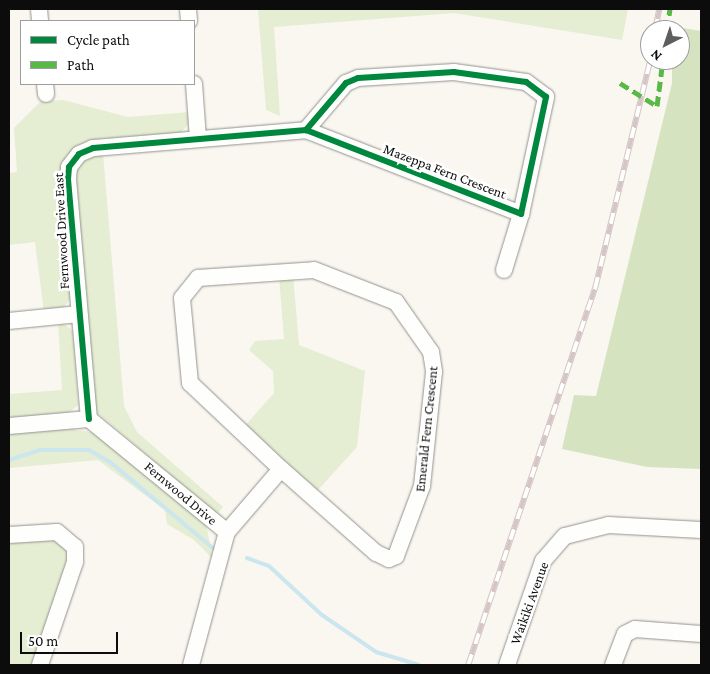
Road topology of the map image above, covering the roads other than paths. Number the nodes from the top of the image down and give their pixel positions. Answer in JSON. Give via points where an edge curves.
{"nodes":[{"id":1,"x":194,"y":85,"type":"edge"},
{"id":2,"x":306,"y":130,"type":"junction"},
{"id":3,"x":198,"y":140,"type":"junction"},
{"id":4,"x":521,"y":214,"type":"junction"},
{"id":5,"x":504,"y":270,"type":"dead end"},
{"id":6,"x":79,"y":314,"type":"junction"},
{"id":7,"x":9,"y":321,"type":"edge"},
{"id":8,"x":89,"y":419,"type":"junction"},
{"id":9,"x":9,"y":426,"type":"edge"},
{"id":10,"x":281,"y":469,"type":"junction"},
{"id":11,"x":701,"y":530,"type":"edge"},
{"id":12,"x":227,"y":532,"type":"junction"},
{"id":13,"x":9,"y":535,"type":"edge"},
{"id":14,"x":701,"y":634,"type":"edge"},
{"id":15,"x":40,"y":665,"type":"edge"},
{"id":16,"x":191,"y":665,"type":"edge"},
{"id":17,"x":507,"y":665,"type":"edge"},
{"id":18,"x":613,"y":665,"type":"edge"}],
"edges":[{"from":1,"to":3,"type":"street"},
{"from":2,"to":3,"type":"street","name":"Fernwood Drive East"},
{"from":2,"to":4,"type":"street","name":"Mazeppa Fern Crescent"},
{"from":2,"to":4,"type":"street","name":"Mazeppa Fern Crescent","via":[[346,83],[358,78],[454,72],[537,87],[546,106]]},
{"from":3,"to":6,"type":"street","name":"Fernwood Drive East","via":[[93,148],[79,154],[68,167]]},
{"from":4,"to":5,"type":"street"},
{"from":6,"to":7,"type":"street"},
{"from":6,"to":8,"type":"street","name":"Fernwood Drive East"},
{"from":8,"to":9,"type":"street"},
{"from":8,"to":12,"type":"street","name":"Fernwood Drive"},
{"from":10,"to":10,"type":"street","name":"Emerald Fern Crescent","via":[[190,383],[182,298],[198,278],[314,270],[396,302],[431,352],[434,372],[422,486],[396,556],[389,559],[376,553]]},
{"from":10,"to":12,"type":"street"},
{"from":11,"to":17,"type":"street","name":"Waikiki Avenue","via":[[608,525],[565,536],[543,561]]},
{"from":12,"to":16,"type":"street","name":"Fernwood Drive"},
{"from":13,"to":15,"type":"street","via":[[57,532],[75,547],[75,562]]},
{"from":14,"to":18,"type":"street","via":[[635,629],[624,634]]}]}
